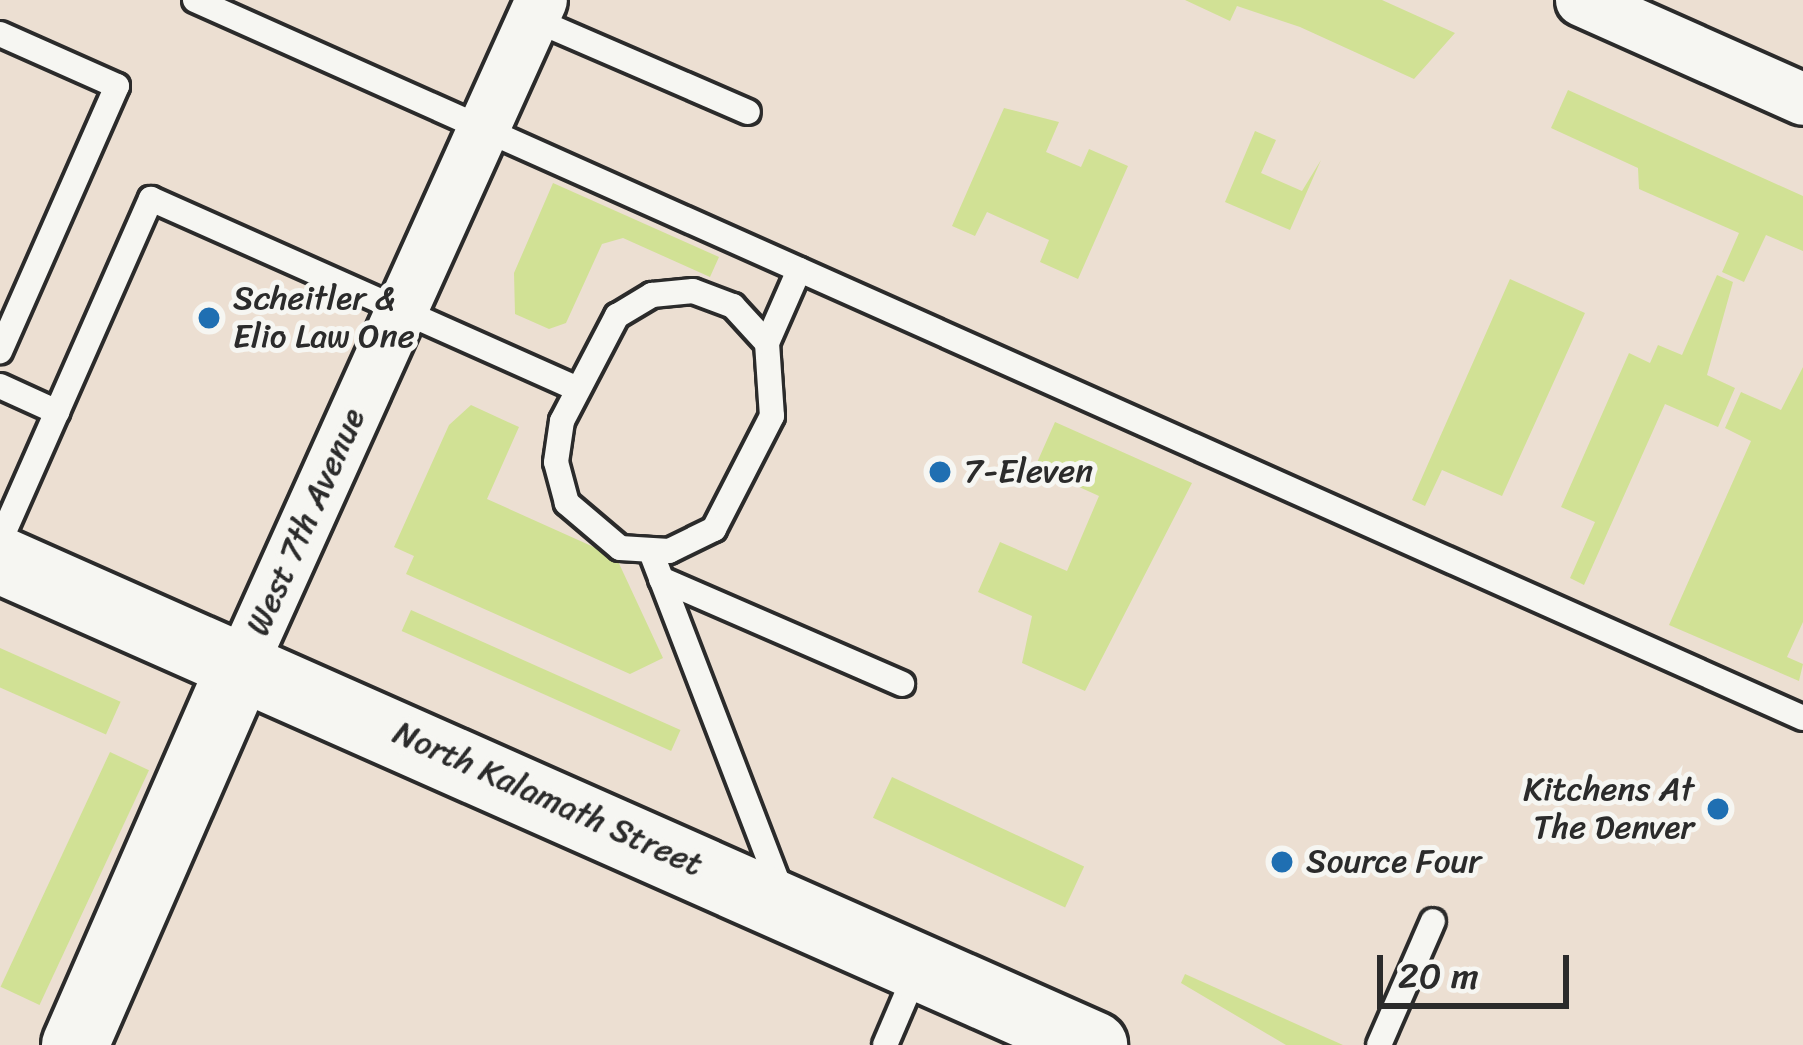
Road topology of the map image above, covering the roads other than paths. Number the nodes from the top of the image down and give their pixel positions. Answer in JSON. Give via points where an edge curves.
{"nodes":[{"id":1,"x":195,"y":0,"type":"edge"},
{"id":2,"x":1581,"y":0,"type":"edge"},
{"id":3,"x":537,"y":10,"type":"edge"},
{"id":4,"x":0,"y":34,"type":"edge"},
{"id":5,"x":1803,"y":99,"type":"edge"},
{"id":6,"x":748,"y":112,"type":"dead end"},
{"id":7,"x":484,"y":129,"type":"junction"},
{"id":8,"x":799,"y":269,"type":"junction"},
{"id":9,"x":402,"y":310,"type":"junction"},
{"id":10,"x":766,"y":343,"type":"junction"},
{"id":11,"x":0,"y":351,"type":"edge"},
{"id":12,"x":0,"y":386,"type":"edge"},
{"id":13,"x":578,"y":388,"type":"junction"},
{"id":14,"x":58,"y":412,"type":"junction"},
{"id":15,"x":0,"y":541,"type":"edge"},
{"id":16,"x":651,"y":552,"type":"junction"},
{"id":17,"x":0,"y":560,"type":"edge"},
{"id":18,"x":662,"y":579,"type":"junction"},
{"id":19,"x":242,"y":664,"type":"junction"},
{"id":20,"x":902,"y":684,"type":"dead end"},
{"id":21,"x":1803,"y":718,"type":"edge"},
{"id":22,"x":787,"y":907,"type":"junction"},
{"id":23,"x":1433,"y":921,"type":"dead end"},
{"id":24,"x":920,"y":966,"type":"junction"},
{"id":25,"x":75,"y":1045,"type":"edge"},
{"id":26,"x":885,"y":1045,"type":"edge"},
{"id":27,"x":1094,"y":1045,"type":"edge"},
{"id":28,"x":1379,"y":1045,"type":"edge"}],
"edges":[{"from":1,"to":7,"type":"lane"},
{"from":2,"to":5,"type":"street"},
{"from":3,"to":6,"type":"lane"},
{"from":3,"to":7,"type":"street","name":"West 7th Avenue"},
{"from":4,"to":11,"type":"lane","via":[[117,86]]},
{"from":7,"to":8,"type":"lane"},
{"from":7,"to":9,"type":"street","name":"West 7th Avenue"},
{"from":8,"to":10,"type":"lane"},
{"from":8,"to":21,"type":"lane"},
{"from":9,"to":13,"type":"lane"},
{"from":9,"to":14,"type":"lane","via":[[151,199]]},
{"from":9,"to":19,"type":"street","name":"West 7th Avenue"},
{"from":10,"to":13,"type":"lane","via":[[714,296],[652,295],[603,332]]},
{"from":10,"to":16,"type":"lane","via":[[772,416],[731,509],[693,543]]},
{"from":12,"to":14,"type":"lane"},
{"from":13,"to":16,"type":"lane","via":[[557,441],[567,502],[597,536]]},
{"from":14,"to":15,"type":"lane"},
{"from":16,"to":18,"type":"lane"},
{"from":17,"to":19,"type":"main road","name":"North Kalamath Street"},
{"from":18,"to":20,"type":"lane"},
{"from":18,"to":22,"type":"lane"},
{"from":19,"to":22,"type":"main road","name":"North Kalamath Street"},
{"from":19,"to":25,"type":"main road","name":"West 7th Avenue"},
{"from":22,"to":24,"type":"main road","name":"North Kalamath Street"},
{"from":23,"to":28,"type":"lane"},
{"from":24,"to":26,"type":"lane"},
{"from":24,"to":27,"type":"main road","name":"North Kalamath Street"}]}
